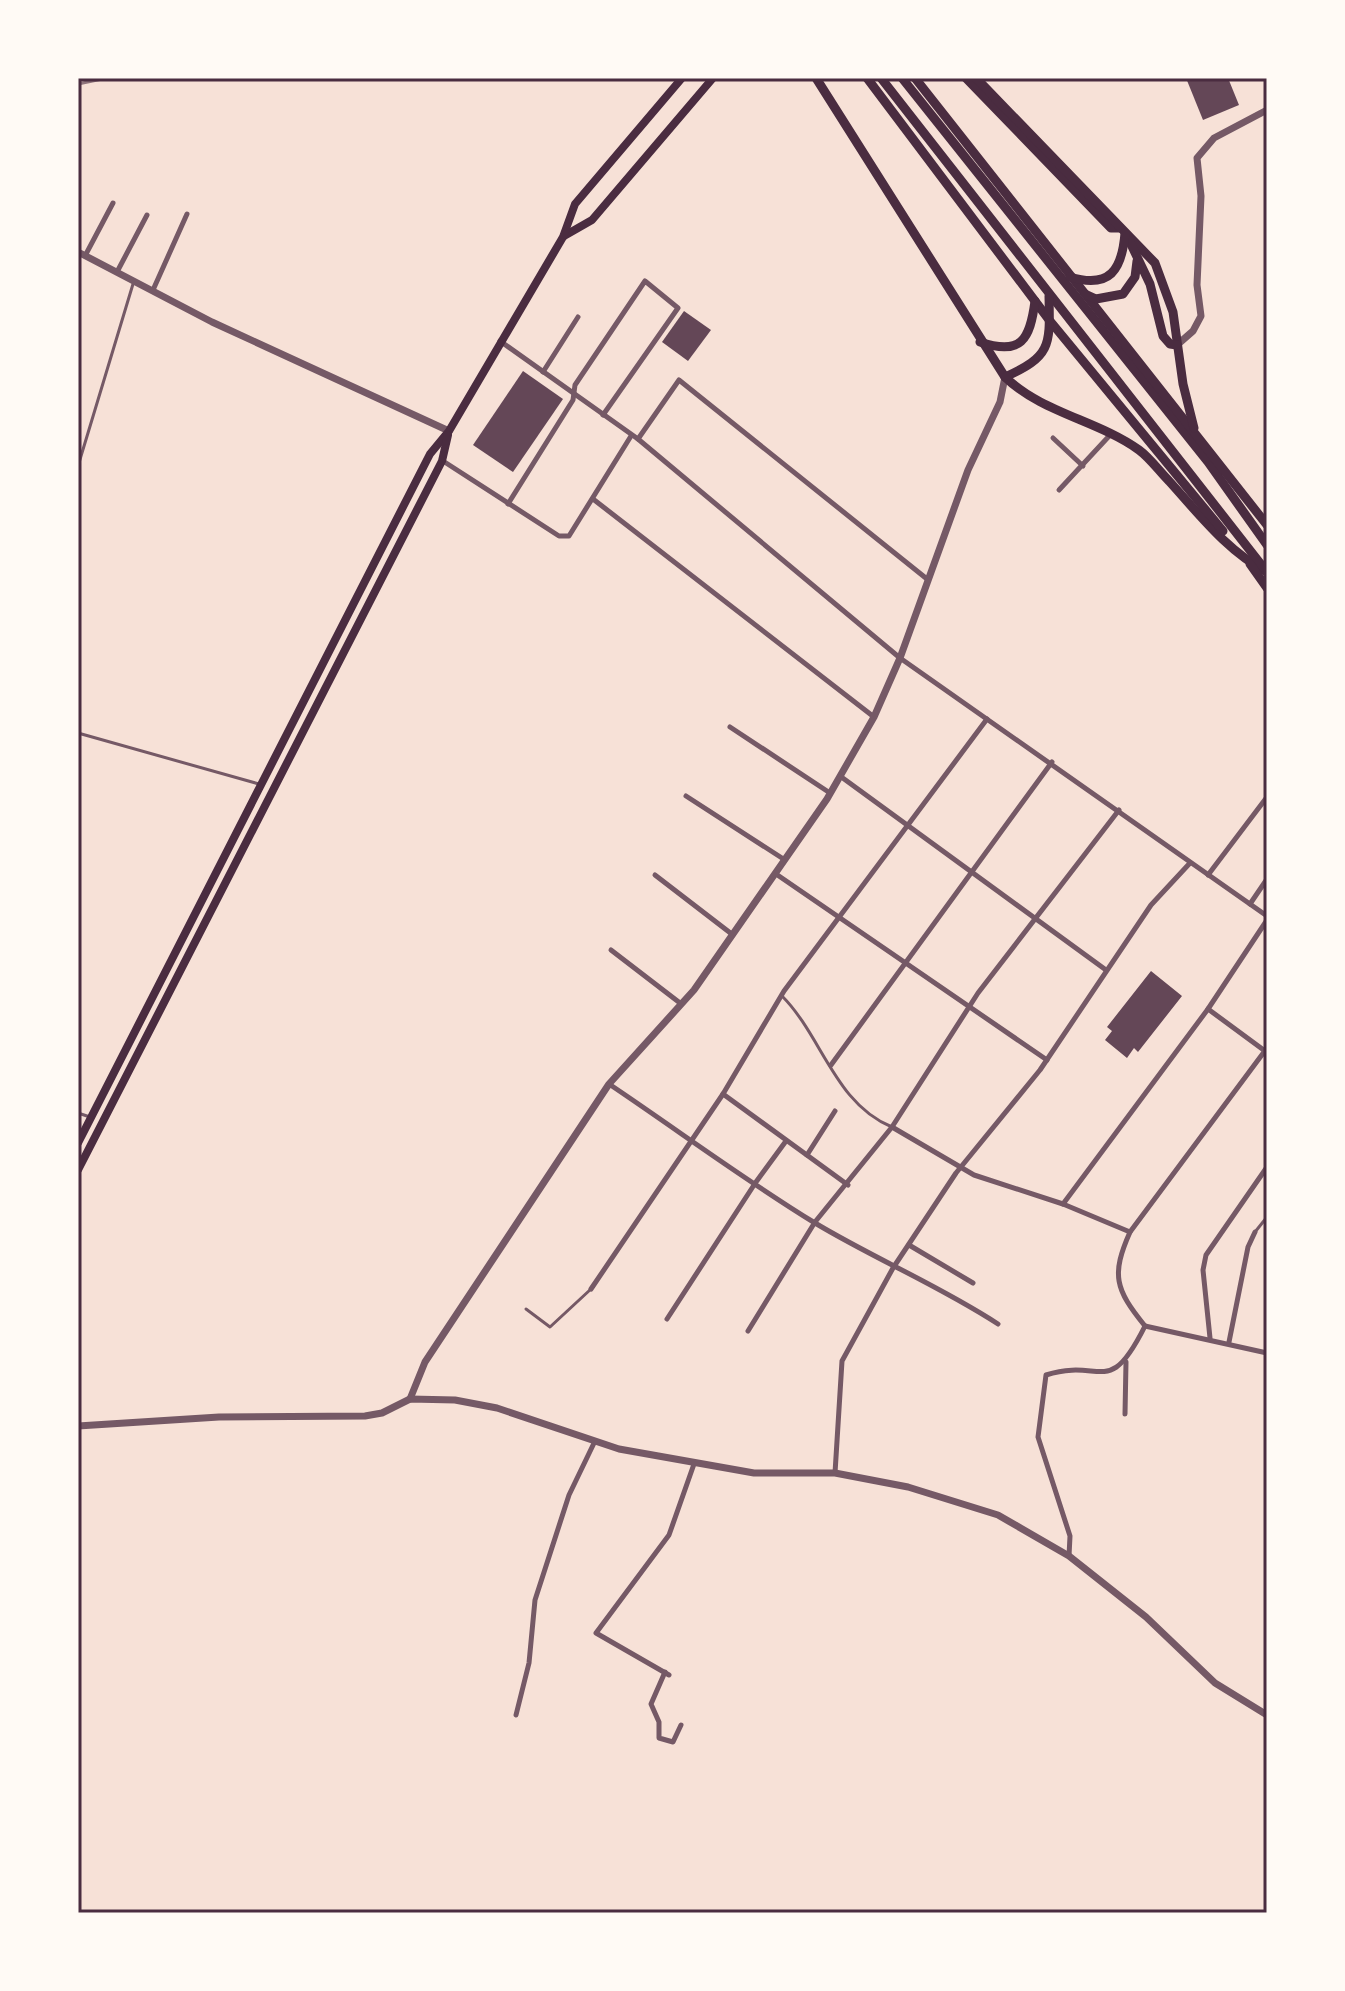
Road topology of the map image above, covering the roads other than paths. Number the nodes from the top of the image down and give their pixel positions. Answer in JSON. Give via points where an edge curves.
{"nodes":[{"id":1,"x":682,"y":78,"type":"edge"},
{"id":2,"x":713,"y":78,"type":"edge"},
{"id":3,"x":867,"y":78,"type":"edge"},
{"id":4,"x":881,"y":78,"type":"edge"},
{"id":5,"x":902,"y":78,"type":"edge"},
{"id":6,"x":915,"y":78,"type":"edge"},
{"id":7,"x":966,"y":78,"type":"edge"},
{"id":8,"x":976,"y":78,"type":"edge"},
{"id":9,"x":816,"y":81,"type":"edge"},
{"id":10,"x":1267,"y":110,"type":"edge"},
{"id":11,"x":113,"y":203,"type":"dead end"},
{"id":12,"x":187,"y":214,"type":"dead end"},
{"id":13,"x":147,"y":215,"type":"dead end"},
{"id":14,"x":1122,"y":231,"type":"junction"},
{"id":15,"x":563,"y":237,"type":"junction"},
{"id":16,"x":82,"y":254,"type":"edge"},
{"id":17,"x":1138,"y":258,"type":"junction"},
{"id":18,"x":117,"y":272,"type":"junction"},
{"id":19,"x":1056,"y":273,"type":"junction"},
{"id":20,"x":1070,"y":277,"type":"junction"},
{"id":21,"x":134,"y":281,"type":"junction"},
{"id":22,"x":153,"y":290,"type":"junction"},
{"id":23,"x":1081,"y":291,"type":"junction"},
{"id":24,"x":1049,"y":296,"type":"junction"},
{"id":25,"x":1035,"y":301,"type":"junction"},
{"id":26,"x":578,"y":317,"type":"dead end"},
{"id":27,"x":1050,"y":321,"type":"junction"},
{"id":28,"x":500,"y":341,"type":"junction"},
{"id":29,"x":980,"y":342,"type":"junction"},
{"id":30,"x":1177,"y":345,"type":"junction"},
{"id":31,"x":543,"y":372,"type":"junction"},
{"id":32,"x":1005,"y":377,"type":"junction"},
{"id":33,"x":574,"y":393,"type":"junction"},
{"id":34,"x":603,"y":415,"type":"junction"},
{"id":35,"x":449,"y":431,"type":"junction"},
{"id":36,"x":1112,"y":434,"type":"junction"},
{"id":37,"x":631,"y":436,"type":"junction"},
{"id":38,"x":1198,"y":437,"type":"junction"},
{"id":39,"x":1053,"y":438,"type":"dead end"},
{"id":40,"x":638,"y":439,"type":"junction"},
{"id":41,"x":442,"y":461,"type":"junction"},
{"id":42,"x":1208,"y":462,"type":"junction"},
{"id":43,"x":78,"y":466,"type":"edge"},
{"id":44,"x":1083,"y":466,"type":"junction"},
{"id":45,"x":1059,"y":490,"type":"dead end"},
{"id":46,"x":593,"y":499,"type":"junction"},
{"id":47,"x":508,"y":504,"type":"junction"},
{"id":48,"x":1267,"y":525,"type":"edge"},
{"id":49,"x":1267,"y":545,"type":"edge"},
{"id":50,"x":1249,"y":562,"type":"junction"},
{"id":51,"x":1267,"y":572,"type":"edge"},
{"id":52,"x":927,"y":579,"type":"junction"},
{"id":53,"x":1267,"y":588,"type":"edge"},
{"id":54,"x":900,"y":658,"type":"junction"},
{"id":55,"x":874,"y":717,"type":"junction"},
{"id":56,"x":987,"y":719,"type":"junction"},
{"id":57,"x":730,"y":727,"type":"dead end"},
{"id":58,"x":78,"y":733,"type":"edge"},
{"id":59,"x":1052,"y":762,"type":"junction"},
{"id":60,"x":839,"y":775,"type":"junction"},
{"id":61,"x":261,"y":785,"type":"junction"},
{"id":62,"x":830,"y":793,"type":"junction"},
{"id":63,"x":686,"y":796,"type":"dead end"},
{"id":64,"x":1267,"y":797,"type":"edge"},
{"id":65,"x":1119,"y":810,"type":"junction"},
{"id":66,"x":908,"y":824,"type":"junction"},
{"id":67,"x":786,"y":861,"type":"junction"},
{"id":68,"x":1190,"y":863,"type":"junction"},
{"id":69,"x":972,"y":870,"type":"junction"},
{"id":70,"x":776,"y":874,"type":"junction"},
{"id":71,"x":655,"y":875,"type":"dead end"},
{"id":72,"x":1208,"y":875,"type":"junction"},
{"id":73,"x":1267,"y":879,"type":"edge"},
{"id":74,"x":1250,"y":904,"type":"junction"},
{"id":75,"x":839,"y":917,"type":"junction"},
{"id":76,"x":1267,"y":918,"type":"edge"},
{"id":77,"x":1035,"y":920,"type":"junction"},
{"id":78,"x":734,"y":936,"type":"junction"},
{"id":79,"x":611,"y":950,"type":"dead end"},
{"id":80,"x":903,"y":962,"type":"junction"},
{"id":81,"x":1107,"y":970,"type":"junction"},
{"id":82,"x":782,"y":996,"type":"junction"},
{"id":83,"x":680,"y":1003,"type":"junction"},
{"id":84,"x":969,"y":1007,"type":"junction"},
{"id":85,"x":1208,"y":1009,"type":"junction"},
{"id":86,"x":1266,"y":1049,"type":"edge"},
{"id":87,"x":1047,"y":1060,"type":"junction"},
{"id":88,"x":831,"y":1065,"type":"junction"},
{"id":89,"x":609,"y":1084,"type":"junction"},
{"id":90,"x":723,"y":1094,"type":"junction"},
{"id":91,"x":835,"y":1111,"type":"dead end"},
{"id":92,"x":78,"y":1113,"type":"edge"},
{"id":93,"x":91,"y":1117,"type":"junction"},
{"id":94,"x":892,"y":1127,"type":"junction"},
{"id":95,"x":693,"y":1140,"type":"junction"},
{"id":96,"x":786,"y":1141,"type":"junction"},
{"id":97,"x":78,"y":1143,"type":"edge"},
{"id":98,"x":807,"y":1155,"type":"junction"},
{"id":99,"x":960,"y":1167,"type":"junction"},
{"id":100,"x":1267,"y":1167,"type":"edge"},
{"id":101,"x":78,"y":1170,"type":"edge"},
{"id":102,"x":755,"y":1183,"type":"junction"},
{"id":103,"x":848,"y":1185,"type":"junction"},
{"id":104,"x":1063,"y":1204,"type":"junction"},
{"id":105,"x":1267,"y":1217,"type":"edge"},
{"id":106,"x":815,"y":1222,"type":"junction"},
{"id":107,"x":1130,"y":1232,"type":"junction"},
{"id":108,"x":1255,"y":1232,"type":"joint"},
{"id":109,"x":909,"y":1245,"type":"junction"},
{"id":110,"x":893,"y":1268,"type":"junction"},
{"id":111,"x":973,"y":1283,"type":"dead end"},
{"id":112,"x":591,"y":1289,"type":"joint"},
{"id":113,"x":526,"y":1309,"type":"dead end"},
{"id":114,"x":667,"y":1319,"type":"dead end"},
{"id":115,"x":998,"y":1324,"type":"dead end"},
{"id":116,"x":1145,"y":1326,"type":"junction"},
{"id":117,"x":748,"y":1331,"type":"dead end"},
{"id":118,"x":1210,"y":1338,"type":"junction"},
{"id":119,"x":1229,"y":1342,"type":"junction"},
{"id":120,"x":1267,"y":1353,"type":"edge"},
{"id":121,"x":1126,"y":1362,"type":"junction"},
{"id":122,"x":410,"y":1399,"type":"junction"},
{"id":123,"x":1125,"y":1414,"type":"dead end"},
{"id":124,"x":78,"y":1426,"type":"edge"},
{"id":125,"x":595,"y":1441,"type":"junction"},
{"id":126,"x":694,"y":1464,"type":"junction"},
{"id":127,"x":835,"y":1473,"type":"junction"},
{"id":128,"x":1069,"y":1556,"type":"junction"},
{"id":129,"x":516,"y":1715,"type":"dead end"},
{"id":130,"x":1267,"y":1715,"type":"edge"},
{"id":131,"x":681,"y":1725,"type":"dead end"}],
"edges":[{"from":1,"to":15,"type":"main road","via":[[575,204]]},
{"from":2,"to":15,"type":"main road","via":[[592,220]]},
{"from":3,"to":25,"type":"highway"},
{"from":4,"to":24,"type":"highway"},
{"from":5,"to":19,"type":"highway"},
{"from":6,"to":20,"type":"highway"},
{"from":7,"to":14,"type":"highway","via":[[1111,228]]},
{"from":8,"to":14,"type":"highway"},
{"from":9,"to":29,"type":"highway"},
{"from":10,"to":30,"type":"street","via":[[1214,138],[1197,158],[1201,316]]},
{"from":11,"to":16,"type":"street"},
{"from":12,"to":22,"type":"street"},
{"from":13,"to":18,"type":"street"},
{"from":14,"to":17,"type":"highway"},
{"from":14,"to":20,"type":"highway","via":[[1123,258],[1110,275],[1092,282]]},
{"from":14,"to":30,"type":"highway","via":[[1162,276]]},
{"from":15,"to":28,"type":"main road"},
{"from":16,"to":18,"type":"street"},
{"from":17,"to":23,"type":"highway","via":[[1135,277],[1123,294],[1096,299]]},
{"from":17,"to":30,"type":"highway","via":[[1163,336]]},
{"from":18,"to":21,"type":"street"},
{"from":19,"to":23,"type":"highway"},
{"from":19,"to":42,"type":"highway"},
{"from":20,"to":23,"type":"highway"},
{"from":21,"to":22,"type":"street"},
{"from":21,"to":43,"type":"lane"},
{"from":22,"to":35,"type":"street"},
{"from":23,"to":38,"type":"highway"},
{"from":24,"to":27,"type":"highway"},
{"from":24,"to":51,"type":"highway"},
{"from":25,"to":27,"type":"highway"},
{"from":25,"to":29,"type":"highway","via":[[1030,330],[1017,345],[1006,349]]},
{"from":26,"to":31,"type":"street"},
{"from":27,"to":32,"type":"highway","via":[[1043,356]]},
{"from":27,"to":50,"type":"highway"},
{"from":28,"to":31,"type":"street"},
{"from":28,"to":35,"type":"main road"},
{"from":29,"to":32,"type":"highway"},
{"from":30,"to":38,"type":"highway"},
{"from":31,"to":33,"type":"street"},
{"from":32,"to":36,"type":"highway","via":[[1045,405]]},
{"from":32,"to":52,"type":"street","via":[[1000,402]]},
{"from":33,"to":34,"type":"street"},
{"from":33,"to":34,"type":"street","via":[[645,281],[678,308]]},
{"from":33,"to":47,"type":"street"},
{"from":34,"to":37,"type":"street"},
{"from":35,"to":41,"type":"main road"},
{"from":35,"to":61,"type":"main road","via":[[430,454]]},
{"from":36,"to":44,"type":"street"},
{"from":36,"to":50,"type":"highway","via":[[1141,451]]},
{"from":37,"to":40,"type":"street"},
{"from":37,"to":46,"type":"street"},
{"from":38,"to":42,"type":"highway"},
{"from":38,"to":48,"type":"highway"},
{"from":39,"to":44,"type":"street"},
{"from":40,"to":52,"type":"street","via":[[679,380]]},
{"from":40,"to":54,"type":"street"},
{"from":41,"to":47,"type":"street"},
{"from":41,"to":101,"type":"main road"},
{"from":42,"to":49,"type":"highway"},
{"from":44,"to":45,"type":"street"},
{"from":46,"to":47,"type":"street","via":[[569,536],[559,536]]},
{"from":46,"to":55,"type":"street"},
{"from":50,"to":51,"type":"highway"},
{"from":50,"to":53,"type":"highway"},
{"from":52,"to":54,"type":"street"},
{"from":54,"to":55,"type":"street"},
{"from":54,"to":56,"type":"street"},
{"from":55,"to":60,"type":"street"},
{"from":56,"to":59,"type":"street"},
{"from":56,"to":66,"type":"street"},
{"from":57,"to":62,"type":"street"},
{"from":58,"to":61,"type":"lane"},
{"from":59,"to":65,"type":"street"},
{"from":59,"to":69,"type":"street"},
{"from":60,"to":62,"type":"street"},
{"from":60,"to":66,"type":"street"},
{"from":61,"to":93,"type":"main road"},
{"from":62,"to":67,"type":"street"},
{"from":63,"to":67,"type":"street"},
{"from":64,"to":72,"type":"street"},
{"from":65,"to":68,"type":"street"},
{"from":65,"to":77,"type":"street"},
{"from":66,"to":69,"type":"street"},
{"from":66,"to":75,"type":"street"},
{"from":67,"to":70,"type":"street"},
{"from":68,"to":72,"type":"street"},
{"from":68,"to":81,"type":"street","via":[[1151,905]]},
{"from":69,"to":77,"type":"street"},
{"from":69,"to":80,"type":"street"},
{"from":70,"to":75,"type":"street"},
{"from":70,"to":78,"type":"street"},
{"from":71,"to":78,"type":"street"},
{"from":72,"to":74,"type":"street"},
{"from":73,"to":74,"type":"street"},
{"from":74,"to":76,"type":"street"},
{"from":75,"to":80,"type":"street"},
{"from":75,"to":82,"type":"street"},
{"from":76,"to":85,"type":"street"},
{"from":77,"to":81,"type":"street"},
{"from":77,"to":84,"type":"street"},
{"from":78,"to":83,"type":"street"},
{"from":79,"to":83,"type":"street"},
{"from":80,"to":84,"type":"street"},
{"from":80,"to":88,"type":"street"},
{"from":81,"to":87,"type":"street"},
{"from":82,"to":88,"type":"lane","via":[[801,1015]]},
{"from":82,"to":90,"type":"street"},
{"from":83,"to":89,"type":"street"},
{"from":84,"to":87,"type":"street"},
{"from":84,"to":94,"type":"street"},
{"from":85,"to":86,"type":"street"},
{"from":85,"to":104,"type":"street"},
{"from":86,"to":107,"type":"street"},
{"from":87,"to":99,"type":"street"},
{"from":88,"to":94,"type":"lane","via":[[851,1098]]},
{"from":89,"to":95,"type":"street"},
{"from":89,"to":122,"type":"street","via":[[425,1362]]},
{"from":90,"to":95,"type":"street"},
{"from":90,"to":96,"type":"street"},
{"from":91,"to":98,"type":"street"},
{"from":92,"to":93,"type":"lane"},
{"from":93,"to":97,"type":"main road"},
{"from":94,"to":99,"type":"street"},
{"from":94,"to":103,"type":"street"},
{"from":95,"to":102,"type":"street"},
{"from":95,"to":112,"type":"street"},
{"from":96,"to":98,"type":"street"},
{"from":96,"to":102,"type":"street"},
{"from":98,"to":103,"type":"street"},
{"from":99,"to":104,"type":"street"},
{"from":99,"to":109,"type":"street"},
{"from":100,"to":118,"type":"street","via":[[1206,1255]]},
{"from":102,"to":106,"type":"street"},
{"from":102,"to":114,"type":"street"},
{"from":103,"to":106,"type":"street"},
{"from":104,"to":107,"type":"street"},
{"from":105,"to":108,"type":"lane"},
{"from":106,"to":110,"type":"street"},
{"from":106,"to":117,"type":"street"},
{"from":107,"to":116,"type":"street","via":[[1119,1255],[1117,1279]]},
{"from":108,"to":119,"type":"street"},
{"from":109,"to":110,"type":"street"},
{"from":109,"to":111,"type":"street"},
{"from":110,"to":115,"type":"street","via":[[958,1298]]},
{"from":110,"to":127,"type":"street","via":[[842,1361]]},
{"from":112,"to":113,"type":"lane","via":[[550,1327]]},
{"from":116,"to":118,"type":"street"},
{"from":116,"to":121,"type":"street"},
{"from":118,"to":119,"type":"street"},
{"from":119,"to":120,"type":"street"},
{"from":121,"to":123,"type":"street"},
{"from":121,"to":128,"type":"street","via":[[1101,1373],[1046,1375],[1038,1437],[1070,1536]]},
{"from":122,"to":124,"type":"street","via":[[365,1416],[219,1417]]},
{"from":122,"to":125,"type":"street","via":[[497,1408]]},
{"from":125,"to":126,"type":"street"},
{"from":125,"to":129,"type":"street","via":[[569,1495],[535,1600],[529,1663]]},
{"from":126,"to":127,"type":"street","via":[[754,1473]]},
{"from":126,"to":131,"type":"street","via":[[669,1535],[596,1633],[667,1673],[651,1704],[659,1738],[673,1742]]},
{"from":127,"to":128,"type":"street","via":[[908,1487],[998,1515]]},
{"from":128,"to":130,"type":"street","via":[[1146,1617],[1215,1683]]}]}
